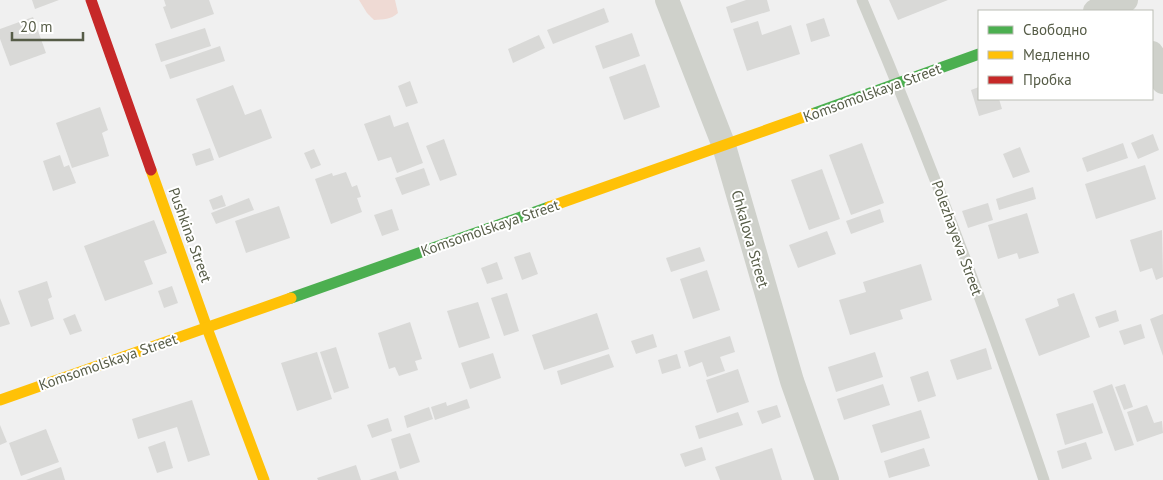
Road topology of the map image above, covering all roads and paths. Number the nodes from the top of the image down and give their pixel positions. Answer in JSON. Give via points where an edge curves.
{"nodes":[{"id":1,"x":91,"y":0,"type":"edge"},
{"id":2,"x":667,"y":0,"type":"edge"},
{"id":3,"x":862,"y":0,"type":"edge"},
{"id":4,"x":1126,"y":0,"type":"edge"},
{"id":5,"x":1099,"y":10,"type":"edge"},
{"id":6,"x":978,"y":54,"type":"edge"},
{"id":7,"x":1153,"y":56,"type":"edge"},
{"id":8,"x":1163,"y":82,"type":"edge"},
{"id":9,"x":898,"y":84,"type":"junction"},
{"id":10,"x":724,"y":146,"type":"junction"},
{"id":11,"x":207,"y":328,"type":"junction"},
{"id":12,"x":0,"y":400,"type":"edge"},
{"id":13,"x":264,"y":480,"type":"edge"},
{"id":14,"x":826,"y":480,"type":"edge"},
{"id":15,"x":1044,"y":480,"type":"edge"}],
"edges":[{"from":1,"to":11,"type":"street","name":"Pushkina Street"},
{"from":2,"to":10,"type":"street","name":"Chkalova Street"},
{"from":3,"to":9,"type":"lane","name":"Polezhayeva Street"},
{"from":4,"to":5,"type":"street"},
{"from":6,"to":9,"type":"street","name":"Komsomolskaya Street"},
{"from":7,"to":8,"type":"street"},
{"from":9,"to":10,"type":"street","name":"Komsomolskaya Street"},
{"from":9,"to":15,"type":"lane","name":"Polezhayeva Street","via":[[957,235]]},
{"from":10,"to":11,"type":"street","name":"Komsomolskaya Street"},
{"from":10,"to":14,"type":"street","name":"Chkalova Street","via":[[792,381]]},
{"from":11,"to":12,"type":"street","name":"Komsomolskaya Street"},
{"from":11,"to":13,"type":"street","name":"Pushkina Street"}]}
